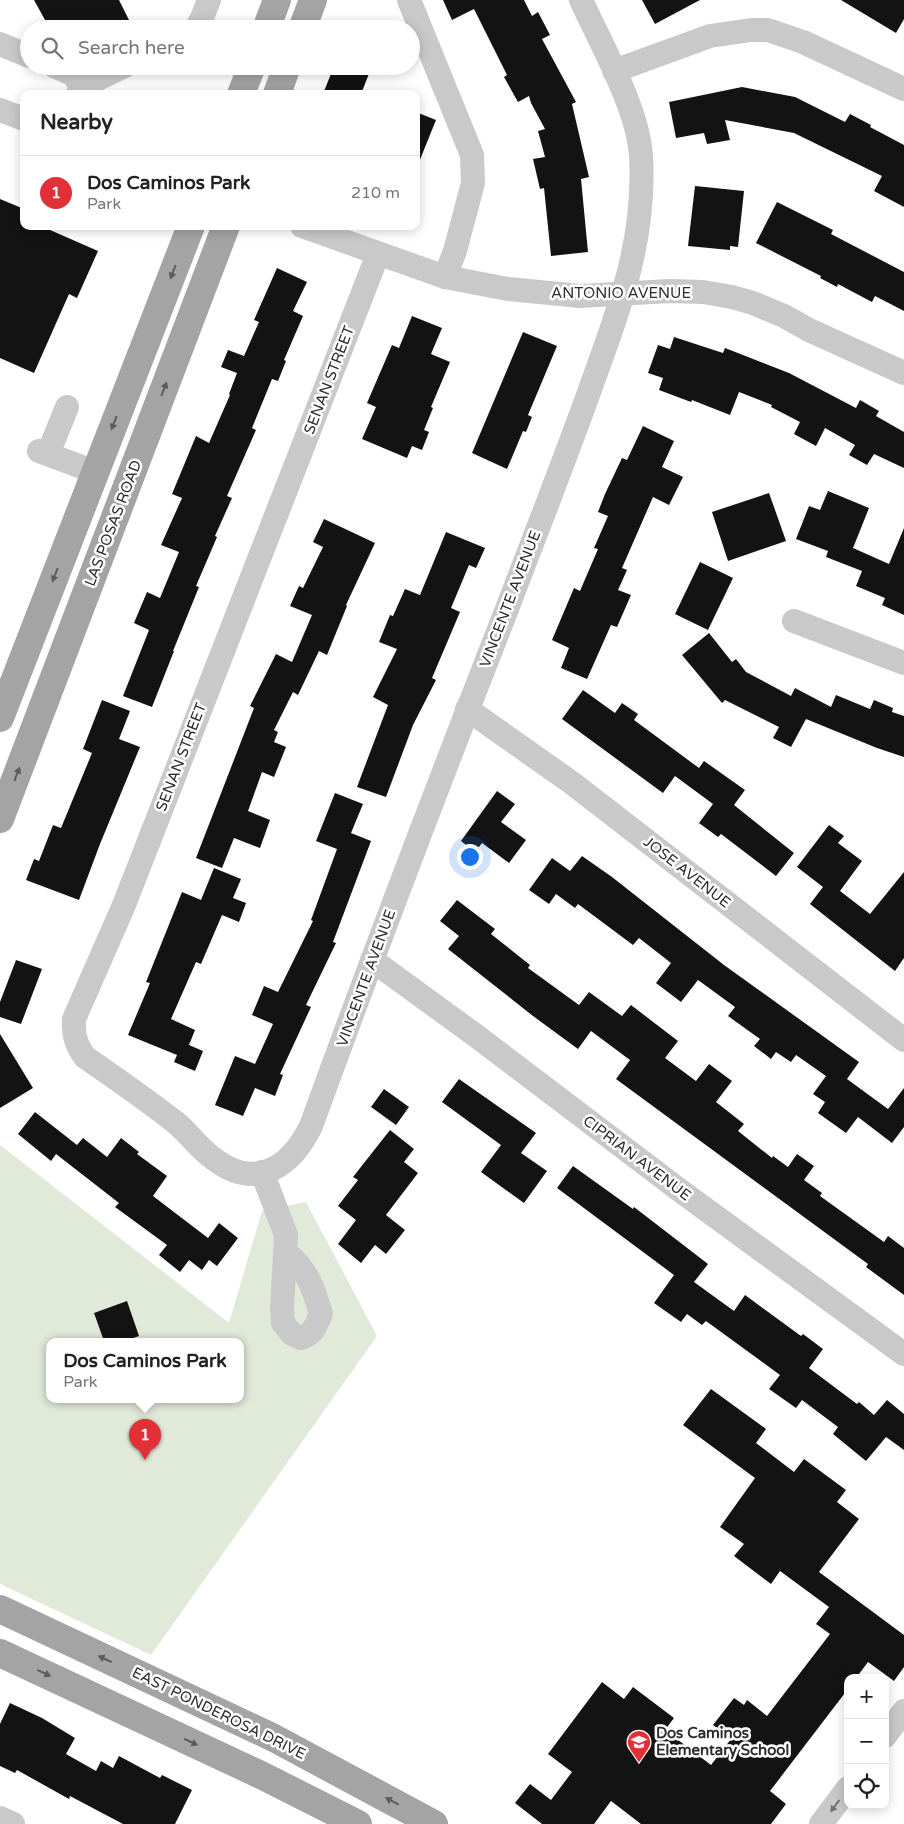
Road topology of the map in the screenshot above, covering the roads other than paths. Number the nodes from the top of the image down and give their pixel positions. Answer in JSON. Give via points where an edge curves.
{"nodes":[{"id":1,"x":210,"y":0,"type":"edge"},
{"id":2,"x":277,"y":0,"type":"edge"},
{"id":3,"x":313,"y":0,"type":"edge"},
{"id":4,"x":409,"y":0,"type":"edge"},
{"id":5,"x":581,"y":0,"type":"edge"},
{"id":6,"x":201,"y":20,"type":"edge"},
{"id":7,"x":269,"y":20,"type":"edge"},
{"id":8,"x":305,"y":20,"type":"edge"},
{"id":9,"x":417,"y":20,"type":"edge"},
{"id":10,"x":420,"y":27,"type":"edge"},
{"id":11,"x":0,"y":44,"type":"edge"},
{"id":12,"x":20,"y":52,"type":"edge"},
{"id":13,"x":614,"y":71,"type":"junction"},
{"id":14,"x":74,"y":75,"type":"edge"},
{"id":15,"x":108,"y":75,"type":"edge"},
{"id":16,"x":248,"y":75,"type":"edge"},
{"id":17,"x":284,"y":75,"type":"edge"},
{"id":18,"x":79,"y":90,"type":"edge"},
{"id":19,"x":243,"y":90,"type":"edge"},
{"id":20,"x":278,"y":90,"type":"edge"},
{"id":21,"x":904,"y":90,"type":"edge"},
{"id":22,"x":0,"y":110,"type":"edge"},
{"id":23,"x":20,"y":118,"type":"edge"},
{"id":24,"x":189,"y":230,"type":"edge"},
{"id":25,"x":224,"y":230,"type":"edge"},
{"id":26,"x":313,"y":230,"type":"edge"},
{"id":27,"x":378,"y":254,"type":"junction"},
{"id":28,"x":445,"y":276,"type":"junction"},
{"id":29,"x":624,"y":293,"type":"junction"},
{"id":30,"x":904,"y":372,"type":"edge"},
{"id":31,"x":67,"y":407,"type":"dead end"},
{"id":32,"x":95,"y":472,"type":"junction"},
{"id":33,"x":794,"y":622,"type":"dead end"},
{"id":34,"x":904,"y":664,"type":"edge"},
{"id":35,"x":54,"y":676,"type":"junction"},
{"id":36,"x":468,"y":709,"type":"junction"},
{"id":37,"x":0,"y":718,"type":"edge"},
{"id":38,"x":0,"y":819,"type":"edge"},
{"id":39,"x":372,"y":960,"type":"junction"},
{"id":40,"x":902,"y":1035,"type":"edge"},
{"id":41,"x":262,"y":1172,"type":"junction"},
{"id":42,"x":286,"y":1252,"type":"dead end"},
{"id":43,"x":904,"y":1354,"type":"edge"},
{"id":44,"x":0,"y":1609,"type":"edge"},
{"id":45,"x":0,"y":1652,"type":"edge"},
{"id":46,"x":904,"y":1710,"type":"edge"},
{"id":47,"x":889,"y":1731,"type":"edge"},
{"id":48,"x":844,"y":1793,"type":"edge"},
{"id":49,"x":0,"y":1818,"type":"edge"},
{"id":50,"x":13,"y":1824,"type":"edge"},
{"id":51,"x":358,"y":1824,"type":"edge"},
{"id":52,"x":434,"y":1824,"type":"edge"},
{"id":53,"x":821,"y":1824,"type":"edge"}],
"edges":[{"from":1,"to":6,"type":"street"},
{"from":2,"to":7,"type":"main road"},
{"from":3,"to":8,"type":"main road"},
{"from":4,"to":9,"type":"street"},
{"from":5,"to":13,"type":"street","name":"VINCENTE AVENUE"},
{"from":10,"to":28,"type":"street","via":[[472,154],[473,184]]},
{"from":11,"to":12,"type":"street"},
{"from":13,"to":21,"type":"street","via":[[710,36],[768,30],[803,42]]},
{"from":13,"to":29,"type":"street","name":"VINCENTE AVENUE","via":[[632,115],[641,154],[637,237]]},
{"from":14,"to":18,"type":"street"},
{"from":15,"to":18,"type":"street"},
{"from":16,"to":19,"type":"main road"},
{"from":17,"to":20,"type":"main road"},
{"from":22,"to":23,"type":"street"},
{"from":24,"to":32,"type":"main road","one_way":true},
{"from":35,"to":25,"type":"main road","name":"LAS POSAS ROAD","one_way":true},
{"from":26,"to":27,"type":"street","name":"ANTONIO AVENUE"},
{"from":27,"to":28,"type":"street","name":"ANTONIO AVENUE"},
{"from":27,"to":41,"type":"street","name":"SENAN STREET","via":[[124,905],[74,1019],[73,1032],[86,1057],[176,1123],[227,1168],[244,1173]]},
{"from":28,"to":29,"type":"street","name":"ANTONIO AVENUE","via":[[545,293],[580,296]]},
{"from":29,"to":30,"type":"street","name":"ANTONIO AVENUE","via":[[703,292],[732,297],[784,316]]},
{"from":29,"to":36,"type":"street","name":"VINCENTE AVENUE","via":[[558,478]]},
{"from":31,"to":32,"type":"street","via":[[44,452]]},
{"from":32,"to":35,"type":"main road","via":[[107,486],[108,496],[50,651]]},
{"from":32,"to":37,"type":"main road","one_way":true},
{"from":33,"to":34,"type":"street"},
{"from":38,"to":35,"type":"main road","name":"LAS POSAS ROAD","one_way":true},
{"from":36,"to":39,"type":"street","name":"VINCENTE AVENUE"},
{"from":36,"to":40,"type":"street","name":"JOSE AVENUE","via":[[572,783]]},
{"from":39,"to":41,"type":"street","name":"VINCENTE AVENUE","via":[[303,1142],[289,1159]]},
{"from":39,"to":43,"type":"street","name":"CIPRIAN AVENUE"},
{"from":41,"to":42,"type":"street","via":[[286,1235]]},
{"from":52,"to":44,"type":"main road","name":"EAST PONDEROSA DRIVE","one_way":true,"via":[[274,1738]]},
{"from":45,"to":51,"type":"main road","one_way":true},
{"from":46,"to":47,"type":"street"},
{"from":48,"to":53,"type":"street","one_way":true},
{"from":49,"to":50,"type":"street"}]}
